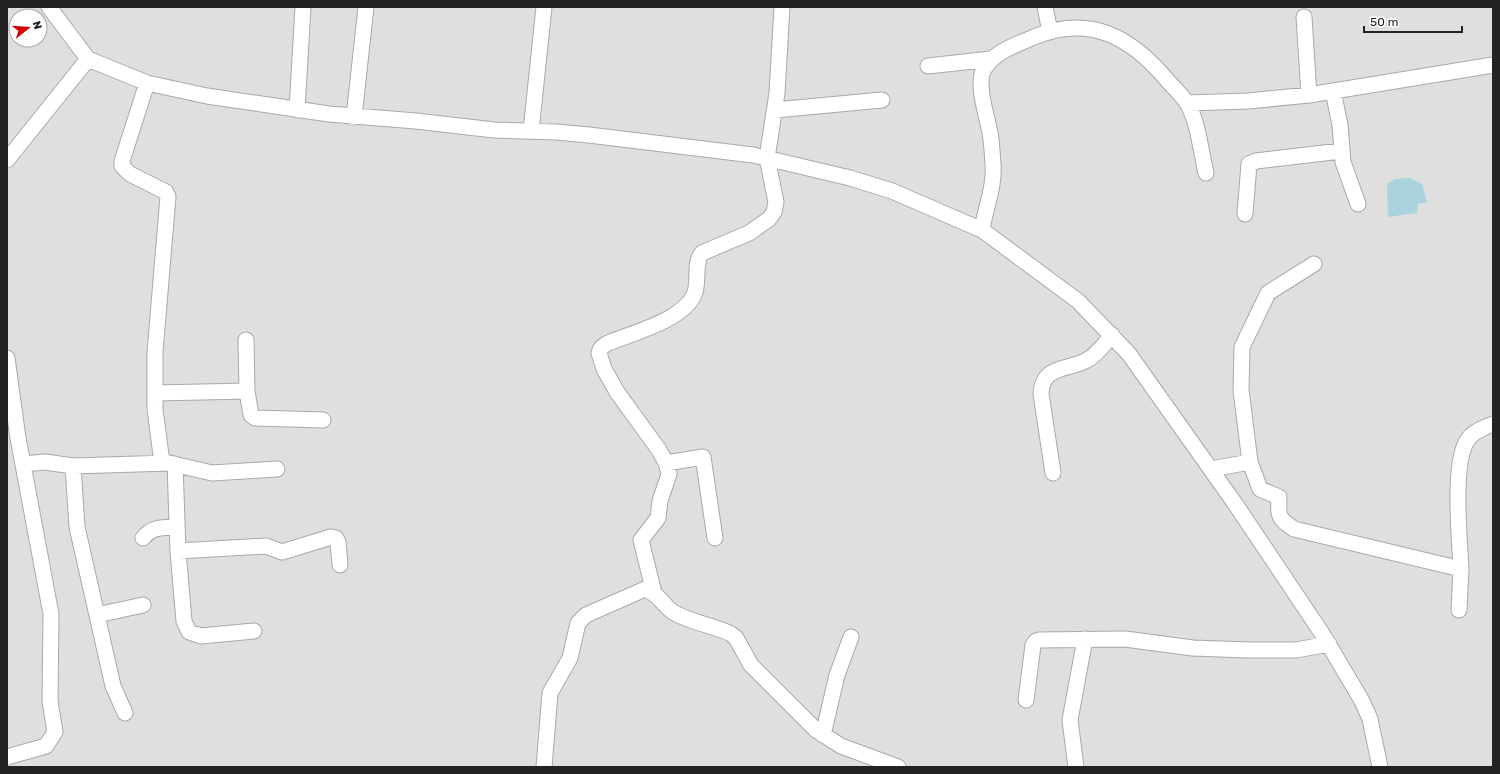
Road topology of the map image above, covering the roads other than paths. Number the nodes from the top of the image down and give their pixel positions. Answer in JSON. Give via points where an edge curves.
{"nodes":[{"id":1,"x":49,"y":7,"type":"edge"},
{"id":2,"x":303,"y":7,"type":"edge"},
{"id":3,"x":366,"y":7,"type":"edge"},
{"id":4,"x":544,"y":7,"type":"edge"},
{"id":5,"x":782,"y":7,"type":"edge"},
{"id":6,"x":1045,"y":7,"type":"edge"},
{"id":7,"x":1304,"y":17,"type":"dead end"},
{"id":8,"x":1050,"y":32,"type":"junction"},
{"id":9,"x":88,"y":58,"type":"junction"},
{"id":10,"x":991,"y":60,"type":"junction"},
{"id":11,"x":1493,"y":65,"type":"edge"},
{"id":12,"x":928,"y":66,"type":"dead end"},
{"id":13,"x":147,"y":83,"type":"junction"},
{"id":14,"x":1333,"y":91,"type":"junction"},
{"id":15,"x":1309,"y":95,"type":"junction"},
{"id":16,"x":882,"y":100,"type":"dead end"},
{"id":17,"x":1187,"y":103,"type":"junction"},
{"id":18,"x":297,"y":110,"type":"junction"},
{"id":19,"x":775,"y":110,"type":"junction"},
{"id":20,"x":354,"y":117,"type":"junction"},
{"id":21,"x":531,"y":131,"type":"junction"},
{"id":22,"x":1341,"y":151,"type":"junction"},
{"id":23,"x":767,"y":158,"type":"junction"},
{"id":24,"x":7,"y":160,"type":"edge"},
{"id":25,"x":1206,"y":173,"type":"dead end"},
{"id":26,"x":1358,"y":204,"type":"dead end"},
{"id":27,"x":1245,"y":214,"type":"dead end"},
{"id":28,"x":982,"y":230,"type":"junction"},
{"id":29,"x":1314,"y":264,"type":"dead end"},
{"id":30,"x":1112,"y":335,"type":"junction"},
{"id":31,"x":246,"y":340,"type":"dead end"},
{"id":32,"x":7,"y":358,"type":"edge"},
{"id":33,"x":247,"y":391,"type":"junction"},
{"id":34,"x":155,"y":393,"type":"junction"},
{"id":35,"x":323,"y":420,"type":"dead end"},
{"id":36,"x":1493,"y":424,"type":"edge"},
{"id":37,"x":1250,"y":462,"type":"junction"},
{"id":38,"x":666,"y":463,"type":"junction"},
{"id":39,"x":23,"y":464,"type":"junction"},
{"id":40,"x":169,"y":464,"type":"junction"},
{"id":41,"x":73,"y":466,"type":"junction"},
{"id":42,"x":277,"y":469,"type":"dead end"},
{"id":43,"x":1211,"y":470,"type":"junction"},
{"id":44,"x":1053,"y":473,"type":"dead end"},
{"id":45,"x":177,"y":527,"type":"junction"},
{"id":46,"x":143,"y":538,"type":"dead end"},
{"id":47,"x":715,"y":538,"type":"dead end"},
{"id":48,"x":178,"y":551,"type":"junction"},
{"id":49,"x":340,"y":565,"type":"dead end"},
{"id":50,"x":1461,"y":569,"type":"junction"},
{"id":51,"x":654,"y":594,"type":"junction"},
{"id":52,"x":143,"y":605,"type":"dead end"},
{"id":53,"x":1459,"y":610,"type":"dead end"},
{"id":54,"x":97,"y":615,"type":"junction"},
{"id":55,"x":254,"y":631,"type":"dead end"},
{"id":56,"x":851,"y":636,"type":"dead end"},
{"id":57,"x":1085,"y":639,"type":"junction"},
{"id":58,"x":1329,"y":644,"type":"junction"},
{"id":59,"x":1026,"y":700,"type":"dead end"},
{"id":60,"x":125,"y":713,"type":"dead end"},
{"id":61,"x":823,"y":735,"type":"junction"},
{"id":62,"x":7,"y":757,"type":"edge"},
{"id":63,"x":544,"y":767,"type":"edge"},
{"id":64,"x":898,"y":767,"type":"edge"},
{"id":65,"x":1076,"y":767,"type":"edge"},
{"id":66,"x":1380,"y":767,"type":"edge"}],
"edges":[{"from":1,"to":9,"type":"street"},
{"from":2,"to":18,"type":"street"},
{"from":3,"to":20,"type":"street"},
{"from":4,"to":21,"type":"street"},
{"from":5,"to":19,"type":"street"},
{"from":6,"to":8,"type":"street"},
{"from":7,"to":15,"type":"street"},
{"from":8,"to":10,"type":"street","via":[[1004,50]]},
{"from":8,"to":17,"type":"street","via":[[1088,28],[1110,34],[1141,51]]},
{"from":9,"to":13,"type":"street"},
{"from":9,"to":24,"type":"street"},
{"from":10,"to":12,"type":"street"},
{"from":10,"to":28,"type":"street","via":[[983,70],[981,81],[994,166]]},
{"from":11,"to":14,"type":"street"},
{"from":13,"to":18,"type":"street","via":[[207,96]]},
{"from":13,"to":34,"type":"street","via":[[122,166],[130,174],[166,192],[168,197],[155,352]]},
{"from":14,"to":15,"type":"street"},
{"from":14,"to":22,"type":"street","via":[[1340,125]]},
{"from":15,"to":17,"type":"street"},
{"from":16,"to":19,"type":"street"},
{"from":17,"to":25,"type":"street","via":[[1197,131]]},
{"from":18,"to":20,"type":"street"},
{"from":19,"to":23,"type":"street"},
{"from":20,"to":21,"type":"street"},
{"from":21,"to":23,"type":"street","via":[[589,135]]},
{"from":22,"to":26,"type":"street"},
{"from":22,"to":27,"type":"street","via":[[1249,164]]},
{"from":23,"to":28,"type":"street","via":[[892,191]]},
{"from":23,"to":38,"type":"street","via":[[776,202],[769,219],[749,233],[702,253],[698,262],[693,296],[680,311],[662,322],[606,344],[599,353],[604,369],[617,392]]},
{"from":28,"to":30,"type":"street","via":[[1078,301]]},
{"from":29,"to":37,"type":"street","via":[[1268,293],[1242,347],[1241,390]]},
{"from":30,"to":43,"type":"street","via":[[1157,392]]},
{"from":30,"to":44,"type":"street","via":[[1089,359],[1052,372],[1045,377],[1041,385]]},
{"from":31,"to":33,"type":"street"},
{"from":32,"to":39,"type":"street"},
{"from":33,"to":34,"type":"street"},
{"from":33,"to":35,"type":"street","via":[[251,415],[255,418]]},
{"from":34,"to":40,"type":"street","via":[[157,436]]},
{"from":36,"to":50,"type":"street","via":[[1469,438],[1459,464]]},
{"from":37,"to":43,"type":"street"},
{"from":37,"to":50,"type":"street","via":[[1260,489],[1278,497],[1278,514],[1281,520],[1294,529]]},
{"from":38,"to":47,"type":"street","via":[[702,457]]},
{"from":38,"to":51,"type":"street","via":[[668,480],[660,501],[658,518],[641,540]]},
{"from":39,"to":41,"type":"street","via":[[46,462]]},
{"from":39,"to":62,"type":"street","via":[[51,614],[50,701],[55,732],[46,746]]},
{"from":40,"to":41,"type":"street"},
{"from":40,"to":42,"type":"street","via":[[212,473]]},
{"from":40,"to":45,"type":"street"},
{"from":41,"to":54,"type":"street","via":[[77,527]]},
{"from":43,"to":58,"type":"street"},
{"from":45,"to":46,"type":"street","via":[[156,528]]},
{"from":45,"to":48,"type":"street"},
{"from":48,"to":49,"type":"street","via":[[266,546],[282,552],[331,537],[336,538],[338,542]]},
{"from":48,"to":55,"type":"street","via":[[184,621],[188,632],[201,636]]},
{"from":50,"to":53,"type":"street"},
{"from":51,"to":61,"type":"street","via":[[682,617],[736,638],[751,665]]},
{"from":51,"to":63,"type":"street","via":[[645,589],[639,590],[581,618],[570,658],[550,693]]},
{"from":52,"to":54,"type":"street"},
{"from":54,"to":60,"type":"street","via":[[112,686]]},
{"from":56,"to":61,"type":"street","via":[[837,675]]},
{"from":57,"to":58,"type":"street","via":[[1125,639],[1193,648],[1248,650],[1296,650]]},
{"from":57,"to":59,"type":"street","via":[[1036,641],[1033,645]]},
{"from":57,"to":65,"type":"street","via":[[1070,720]]},
{"from":58,"to":66,"type":"street","via":[[1370,719]]},
{"from":61,"to":64,"type":"street","via":[[841,746]]}]}
